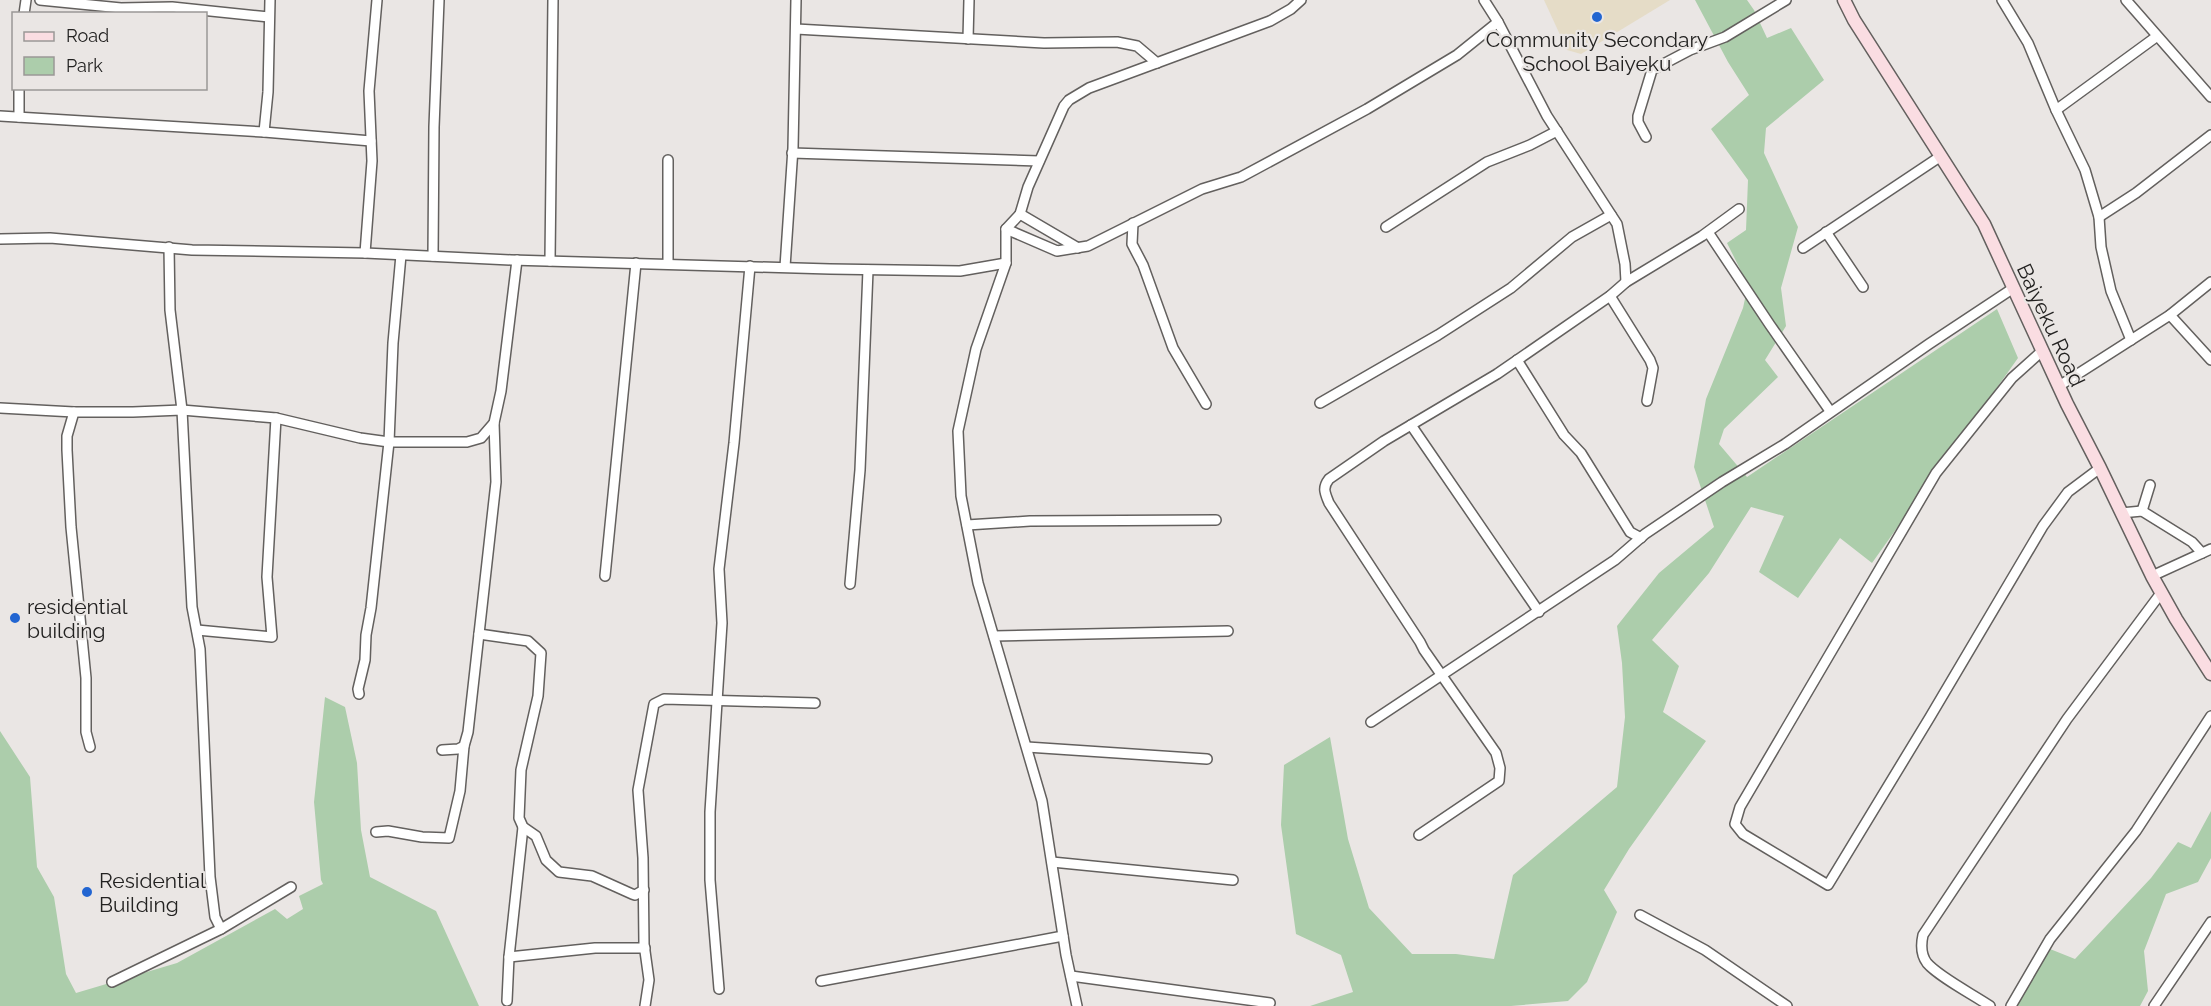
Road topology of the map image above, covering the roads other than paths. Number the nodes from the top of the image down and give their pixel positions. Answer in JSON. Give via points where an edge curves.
{"nodes":[{"id":1,"x":40,"y":0,"type":"edge"},
{"id":2,"x":270,"y":0,"type":"edge"},
{"id":3,"x":377,"y":0,"type":"edge"},
{"id":4,"x":439,"y":0,"type":"edge"},
{"id":5,"x":553,"y":0,"type":"edge"},
{"id":6,"x":796,"y":0,"type":"edge"},
{"id":7,"x":969,"y":0,"type":"edge"},
{"id":8,"x":1300,"y":0,"type":"edge"},
{"id":9,"x":1484,"y":0,"type":"edge"},
{"id":10,"x":1786,"y":0,"type":"edge"},
{"id":11,"x":1844,"y":0,"type":"edge"},
{"id":12,"x":2002,"y":0,"type":"edge"},
{"id":13,"x":2126,"y":0,"type":"edge"},
{"id":14,"x":269,"y":17,"type":"junction"},
{"id":15,"x":1498,"y":22,"type":"junction"},
{"id":16,"x":796,"y":29,"type":"junction"},
{"id":17,"x":2156,"y":37,"type":"junction"},
{"id":18,"x":968,"y":39,"type":"junction"},
{"id":19,"x":1157,"y":63,"type":"junction"},
{"id":20,"x":19,"y":90,"type":"edge"},
{"id":21,"x":2211,"y":97,"type":"edge"},
{"id":22,"x":2056,"y":110,"type":"junction"},
{"id":23,"x":0,"y":116,"type":"edge"},
{"id":24,"x":19,"y":117,"type":"junction"},
{"id":25,"x":1557,"y":131,"type":"junction"},
{"id":26,"x":264,"y":132,"type":"junction"},
{"id":27,"x":2211,"y":135,"type":"edge"},
{"id":28,"x":1646,"y":137,"type":"dead end"},
{"id":29,"x":371,"y":141,"type":"junction"},
{"id":30,"x":792,"y":153,"type":"junction"},
{"id":31,"x":1941,"y":156,"type":"junction"},
{"id":32,"x":668,"y":160,"type":"dead end"},
{"id":33,"x":1039,"y":161,"type":"junction"},
{"id":34,"x":1738,"y":209,"type":"dead end"},
{"id":35,"x":1020,"y":214,"type":"junction"},
{"id":36,"x":1611,"y":215,"type":"junction"},
{"id":37,"x":2099,"y":217,"type":"junction"},
{"id":38,"x":1133,"y":223,"type":"junction"},
{"id":39,"x":1386,"y":227,"type":"dead end"},
{"id":40,"x":1006,"y":228,"type":"junction"},
{"id":41,"x":1708,"y":232,"type":"junction"},
{"id":42,"x":1826,"y":232,"type":"junction"},
{"id":43,"x":1113,"y":234,"type":"junction"},
{"id":44,"x":0,"y":239,"type":"edge"},
{"id":45,"x":1132,"y":244,"type":"junction"},
{"id":46,"x":169,"y":247,"type":"junction"},
{"id":47,"x":1078,"y":248,"type":"junction"},
{"id":48,"x":1803,"y":248,"type":"dead end"},
{"id":49,"x":365,"y":253,"type":"junction"},
{"id":50,"x":401,"y":255,"type":"junction"},
{"id":51,"x":433,"y":256,"type":"junction"},
{"id":52,"x":517,"y":260,"type":"junction"},
{"id":53,"x":550,"y":261,"type":"junction"},
{"id":54,"x":636,"y":263,"type":"junction"},
{"id":55,"x":668,"y":263,"type":"junction"},
{"id":56,"x":1006,"y":263,"type":"junction"},
{"id":57,"x":750,"y":266,"type":"junction"},
{"id":58,"x":786,"y":267,"type":"junction"},
{"id":59,"x":867,"y":270,"type":"junction"},
{"id":60,"x":1626,"y":282,"type":"junction"},
{"id":61,"x":2211,"y":282,"type":"edge"},
{"id":62,"x":1863,"y":287,"type":"dead end"},
{"id":63,"x":2012,"y":289,"type":"junction"},
{"id":64,"x":1611,"y":296,"type":"junction"},
{"id":65,"x":2170,"y":315,"type":"junction"},
{"id":66,"x":2131,"y":340,"type":"junction"},
{"id":67,"x":2042,"y":351,"type":"junction"},
{"id":68,"x":1517,"y":360,"type":"junction"},
{"id":69,"x":2211,"y":360,"type":"edge"},
{"id":70,"x":2059,"y":386,"type":"junction"},
{"id":71,"x":1647,"y":400,"type":"dead end"},
{"id":72,"x":1320,"y":403,"type":"dead end"},
{"id":73,"x":1206,"y":404,"type":"dead end"},
{"id":74,"x":0,"y":408,"type":"edge"},
{"id":75,"x":182,"y":410,"type":"junction"},
{"id":76,"x":1830,"y":411,"type":"junction"},
{"id":77,"x":74,"y":412,"type":"junction"},
{"id":78,"x":276,"y":418,"type":"junction"},
{"id":79,"x":494,"y":423,"type":"junction"},
{"id":80,"x":1411,"y":425,"type":"junction"},
{"id":81,"x":388,"y":442,"type":"junction"},
{"id":82,"x":2100,"y":468,"type":"junction"},
{"id":83,"x":2150,"y":485,"type":"dead end"},
{"id":84,"x":2142,"y":511,"type":"junction"},
{"id":85,"x":2121,"y":513,"type":"junction"},
{"id":86,"x":1216,"y":520,"type":"dead end"},
{"id":87,"x":967,"y":525,"type":"junction"},
{"id":88,"x":1630,"y":532,"type":"junction"},
{"id":89,"x":1641,"y":538,"type":"junction"},
{"id":90,"x":1629,"y":548,"type":"junction"},
{"id":91,"x":2211,"y":549,"type":"edge"},
{"id":92,"x":2202,"y":553,"type":"junction"},
{"id":93,"x":605,"y":576,"type":"dead end"},
{"id":94,"x":2152,"y":576,"type":"junction"},
{"id":95,"x":849,"y":584,"type":"dead end"},
{"id":96,"x":2161,"y":593,"type":"junction"},
{"id":97,"x":1539,"y":612,"type":"junction"},
{"id":98,"x":197,"y":630,"type":"junction"},
{"id":99,"x":1228,"y":631,"type":"dead end"},
{"id":100,"x":479,"y":634,"type":"junction"},
{"id":101,"x":994,"y":636,"type":"junction"},
{"id":102,"x":1447,"y":673,"type":"junction"},
{"id":103,"x":2211,"y":674,"type":"edge"},
{"id":104,"x":359,"y":694,"type":"dead end"},
{"id":105,"x":716,"y":701,"type":"junction"},
{"id":106,"x":815,"y":704,"type":"dead end"},
{"id":107,"x":2211,"y":716,"type":"edge"},
{"id":108,"x":1371,"y":722,"type":"dead end"},
{"id":109,"x":464,"y":746,"type":"junction"},
{"id":110,"x":90,"y":747,"type":"dead end"},
{"id":111,"x":1027,"y":747,"type":"junction"},
{"id":112,"x":441,"y":750,"type":"dead end"},
{"id":113,"x":1207,"y":759,"type":"dead end"},
{"id":114,"x":523,"y":826,"type":"junction"},
{"id":115,"x":376,"y":832,"type":"dead end"},
{"id":116,"x":1419,"y":835,"type":"dead end"},
{"id":117,"x":1052,"y":862,"type":"junction"},
{"id":118,"x":1233,"y":880,"type":"dead end"},
{"id":119,"x":291,"y":887,"type":"dead end"},
{"id":120,"x":644,"y":890,"type":"junction"},
{"id":121,"x":1640,"y":915,"type":"dead end"},
{"id":122,"x":2211,"y":922,"type":"edge"},
{"id":123,"x":221,"y":929,"type":"junction"},
{"id":124,"x":1064,"y":936,"type":"junction"},
{"id":125,"x":645,"y":948,"type":"junction"},
{"id":126,"x":509,"y":957,"type":"junction"},
{"id":127,"x":1071,"y":976,"type":"junction"},
{"id":128,"x":821,"y":981,"type":"dead end"},
{"id":129,"x":112,"y":982,"type":"dead end"},
{"id":130,"x":718,"y":989,"type":"dead end"},
{"id":131,"x":507,"y":1001,"type":"dead end"},
{"id":132,"x":1270,"y":1003,"type":"dead end"},
{"id":133,"x":645,"y":1006,"type":"edge"},
{"id":134,"x":1077,"y":1006,"type":"edge"},
{"id":135,"x":1787,"y":1006,"type":"edge"},
{"id":136,"x":1990,"y":1006,"type":"edge"},
{"id":137,"x":2011,"y":1006,"type":"edge"},
{"id":138,"x":2154,"y":1006,"type":"edge"}],
"edges":[{"from":1,"to":14,"type":"street"},
{"from":2,"to":14,"type":"street"},
{"from":3,"to":29,"type":"street","via":[[369,91]]},
{"from":4,"to":51,"type":"street"},
{"from":5,"to":53,"type":"street"},
{"from":6,"to":16,"type":"street"},
{"from":7,"to":18,"type":"street"},
{"from":8,"to":19,"type":"street","via":[[1270,21]]},
{"from":9,"to":15,"type":"street"},
{"from":10,"to":28,"type":"street","via":[[1725,37],[1652,70],[1638,122]]},
{"from":11,"to":31,"type":"main road","name":"Baiyeku Road"},
{"from":12,"to":22,"type":"street","via":[[2028,43]]},
{"from":13,"to":17,"type":"street"},
{"from":14,"to":26,"type":"street"},
{"from":15,"to":25,"type":"street"},
{"from":15,"to":38,"type":"street","via":[[1458,55],[1367,109],[1241,177],[1202,189]]},
{"from":16,"to":18,"type":"street"},
{"from":16,"to":30,"type":"street"},
{"from":17,"to":21,"type":"street"},
{"from":17,"to":22,"type":"street"},
{"from":18,"to":19,"type":"street","via":[[1117,42],[1137,46]]},
{"from":19,"to":33,"type":"street","via":[[1089,88],[1069,100]]},
{"from":20,"to":24,"type":"street"},
{"from":22,"to":37,"type":"street","via":[[2085,170]]},
{"from":23,"to":24,"type":"street"},
{"from":24,"to":26,"type":"street"},
{"from":25,"to":36,"type":"street"},
{"from":25,"to":39,"type":"street","via":[[1487,162]]},
{"from":26,"to":29,"type":"street"},
{"from":27,"to":37,"type":"street"},
{"from":29,"to":49,"type":"street"},
{"from":30,"to":33,"type":"street"},
{"from":30,"to":58,"type":"street"},
{"from":31,"to":42,"type":"street"},
{"from":31,"to":63,"type":"main road","name":"Baiyeku Road","via":[[1984,224]]},
{"from":32,"to":55,"type":"street"},
{"from":33,"to":35,"type":"street"},
{"from":34,"to":41,"type":"street"},
{"from":35,"to":40,"type":"street"},
{"from":35,"to":47,"type":"street"},
{"from":36,"to":60,"type":"street","via":[[1620,232]]},
{"from":36,"to":72,"type":"street","via":[[1572,237],[1511,288]]},
{"from":37,"to":66,"type":"street","via":[[2111,291]]},
{"from":38,"to":43,"type":"street"},
{"from":38,"to":45,"type":"street"},
{"from":40,"to":47,"type":"street","via":[[1057,251]]},
{"from":40,"to":56,"type":"street"},
{"from":41,"to":60,"type":"street"},
{"from":41,"to":76,"type":"street"},
{"from":42,"to":48,"type":"street"},
{"from":42,"to":62,"type":"street"},
{"from":43,"to":45,"type":"street"},
{"from":43,"to":47,"type":"street"},
{"from":44,"to":46,"type":"street","via":[[50,238]]},
{"from":45,"to":73,"type":"street","via":[[1173,348]]},
{"from":46,"to":49,"type":"street"},
{"from":46,"to":75,"type":"street","via":[[170,310]]},
{"from":49,"to":50,"type":"street"},
{"from":50,"to":51,"type":"street"},
{"from":50,"to":81,"type":"street"},
{"from":51,"to":52,"type":"street"},
{"from":52,"to":53,"type":"street"},
{"from":52,"to":79,"type":"street"},
{"from":53,"to":54,"type":"street"},
{"from":54,"to":55,"type":"street"},
{"from":54,"to":93,"type":"street"},
{"from":55,"to":57,"type":"street"},
{"from":56,"to":59,"type":"street","via":[[960,272]]},
{"from":56,"to":87,"type":"street","via":[[976,349],[958,431],[961,496]]},
{"from":57,"to":58,"type":"street"},
{"from":57,"to":105,"type":"street","via":[[718,569],[722,622]]},
{"from":58,"to":59,"type":"street"},
{"from":59,"to":95,"type":"street","via":[[860,470]]},
{"from":60,"to":64,"type":"street"},
{"from":61,"to":65,"type":"street"},
{"from":63,"to":67,"type":"main road","name":"Baiyeku Road"},
{"from":63,"to":76,"type":"street"},
{"from":64,"to":68,"type":"street"},
{"from":64,"to":71,"type":"street","via":[[1653,368]]},
{"from":65,"to":66,"type":"street"},
{"from":65,"to":69,"type":"street"},
{"from":66,"to":70,"type":"street"},
{"from":67,"to":70,"type":"main road","name":"Baiyeku Road"},
{"from":67,"to":82,"type":"street","via":[[2012,378],[1936,473],[1740,807],[1736,824],[1743,834],[1828,885],[2043,526],[2068,492]]},
{"from":68,"to":80,"type":"street"},
{"from":68,"to":88,"type":"street"},
{"from":70,"to":82,"type":"main road","name":"Baiyeku Road"},
{"from":74,"to":77,"type":"street"},
{"from":75,"to":77,"type":"street"},
{"from":75,"to":78,"type":"street"},
{"from":75,"to":98,"type":"street","via":[[192,607]]},
{"from":76,"to":89,"type":"street"},
{"from":77,"to":110,"type":"street","via":[[67,436],[67,461]]},
{"from":78,"to":81,"type":"street"},
{"from":78,"to":98,"type":"street","via":[[267,577],[272,637]]},
{"from":79,"to":81,"type":"street","via":[[481,438],[467,442]]},
{"from":79,"to":100,"type":"street","via":[[496,482]]},
{"from":80,"to":97,"type":"street"},
{"from":80,"to":102,"type":"street","via":[[1329,479],[1324,493],[1424,650]]},
{"from":81,"to":104,"type":"street"},
{"from":82,"to":85,"type":"main road","name":"Baiyeku Road"},
{"from":83,"to":84,"type":"street"},
{"from":84,"to":85,"type":"street"},
{"from":84,"to":92,"type":"street","via":[[2192,542]]},
{"from":85,"to":94,"type":"main road","name":"Baiyeku Road"},
{"from":86,"to":87,"type":"street"},
{"from":87,"to":101,"type":"street","via":[[978,583]]},
{"from":88,"to":89,"type":"street"},
{"from":88,"to":90,"type":"street"},
{"from":89,"to":90,"type":"street"},
{"from":90,"to":97,"type":"street"},
{"from":91,"to":92,"type":"street"},
{"from":92,"to":94,"type":"street"},
{"from":94,"to":96,"type":"main road","name":"Baiyeku Road"},
{"from":96,"to":103,"type":"main road","name":"Baiyeku Road"},
{"from":96,"to":136,"type":"street","via":[[2067,719],[1923,935],[1926,962]]},
{"from":97,"to":102,"type":"street"},
{"from":98,"to":123,"type":"street","via":[[210,877],[215,917]]},
{"from":99,"to":101,"type":"street"},
{"from":100,"to":109,"type":"street"},
{"from":100,"to":114,"type":"street","via":[[528,641],[541,653],[538,696],[521,770],[519,818]]},
{"from":101,"to":111,"type":"street"},
{"from":102,"to":108,"type":"street"},
{"from":102,"to":116,"type":"street","via":[[1452,687],[1496,753],[1501,776]]},
{"from":105,"to":106,"type":"street"},
{"from":105,"to":120,"type":"street","via":[[664,699],[654,704],[638,790]]},
{"from":105,"to":130,"type":"street","via":[[710,880]]},
{"from":107,"to":137,"type":"street","via":[[2136,831],[2050,939]]},
{"from":109,"to":112,"type":"street"},
{"from":109,"to":115,"type":"street","via":[[460,791],[449,838]]},
{"from":111,"to":113,"type":"street"},
{"from":111,"to":117,"type":"street","via":[[1042,801]]},
{"from":114,"to":120,"type":"street","via":[[536,836],[546,860],[559,872],[592,876],[632,894]]},
{"from":114,"to":126,"type":"street"},
{"from":117,"to":118,"type":"street"},
{"from":117,"to":124,"type":"street"},
{"from":119,"to":123,"type":"street"},
{"from":120,"to":125,"type":"street"},
{"from":121,"to":135,"type":"street","via":[[1705,950]]},
{"from":122,"to":138,"type":"street"},
{"from":123,"to":129,"type":"street"},
{"from":124,"to":127,"type":"street"},
{"from":124,"to":128,"type":"street"},
{"from":125,"to":126,"type":"street","via":[[594,948]]},
{"from":125,"to":133,"type":"street","via":[[649,980]]},
{"from":126,"to":131,"type":"street"},
{"from":127,"to":132,"type":"street"},
{"from":127,"to":134,"type":"street"}]}
